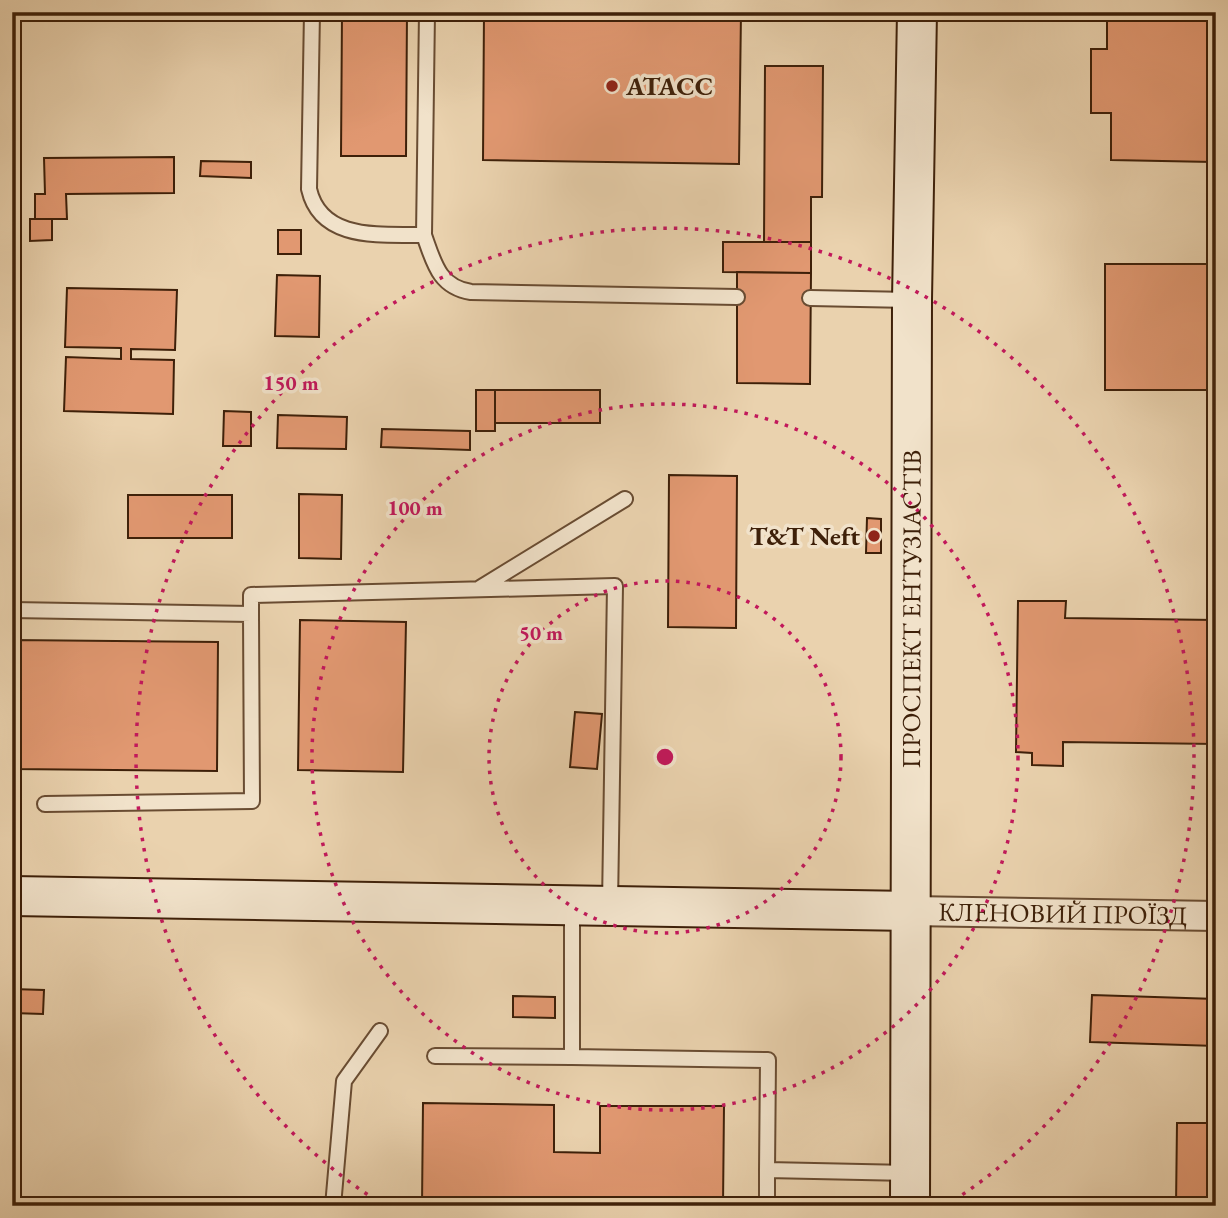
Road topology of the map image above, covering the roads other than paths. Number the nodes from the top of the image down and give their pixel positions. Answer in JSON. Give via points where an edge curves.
{"nodes":[{"id":1,"x":312,"y":12,"type":"edge"},
{"id":2,"x":427,"y":12,"type":"edge"},
{"id":3,"x":917,"y":12,"type":"edge"},
{"id":4,"x":424,"y":235,"type":"junction"},
{"id":5,"x":737,"y":297,"type":"dead end"},
{"id":6,"x":810,"y":298,"type":"dead end"},
{"id":7,"x":912,"y":300,"type":"junction"},
{"id":8,"x":625,"y":499,"type":"dead end"},
{"id":9,"x":478,"y":590,"type":"junction"},
{"id":10,"x":12,"y":610,"type":"edge"},
{"id":11,"x":251,"y":614,"type":"junction"},
{"id":12,"x":45,"y":804,"type":"dead end"},
{"id":13,"x":12,"y":895,"type":"edge"},
{"id":14,"x":572,"y":904,"type":"junction"},
{"id":15,"x":610,"y":904,"type":"junction"},
{"id":16,"x":911,"y":911,"type":"junction"},
{"id":17,"x":1216,"y":916,"type":"edge"},
{"id":18,"x":380,"y":1031,"type":"dead end"},
{"id":19,"x":435,"y":1055,"type":"dead end"},
{"id":20,"x":572,"y":1057,"type":"junction"},
{"id":21,"x":768,"y":1170,"type":"junction"},
{"id":22,"x":910,"y":1189,"type":"edge"},
{"id":23,"x":333,"y":1206,"type":"edge"},
{"id":24,"x":767,"y":1206,"type":"edge"}],
"edges":[{"from":1,"to":4,"type":"lane","via":[[309,189],[315,207],[328,220],[355,233]]},
{"from":2,"to":4,"type":"lane"},
{"from":3,"to":7,"type":"street","name":"ПРОСПЕКТ ЕНТУЗІАСТІВ"},
{"from":4,"to":5,"type":"lane","via":[[436,269],[461,290]]},
{"from":6,"to":7,"type":"lane"},
{"from":7,"to":16,"type":"street","name":"ПРОСПЕКТ ЕНТУЗІАСТІВ"},
{"from":8,"to":9,"type":"lane"},
{"from":9,"to":11,"type":"lane","via":[[251,595]]},
{"from":9,"to":15,"type":"lane","via":[[615,586]]},
{"from":10,"to":11,"type":"lane"},
{"from":11,"to":12,"type":"lane","via":[[253,801]]},
{"from":13,"to":14,"type":"street"},
{"from":14,"to":15,"type":"street"},
{"from":14,"to":20,"type":"lane"},
{"from":15,"to":16,"type":"street"},
{"from":16,"to":17,"type":"street","name":"КЛЕНОВИЙ ПРОЇЗД"},
{"from":16,"to":22,"type":"street","name":"ПРОСПЕКТ ЕНТУЗІАСТІВ"},
{"from":18,"to":23,"type":"lane","via":[[344,1081]]},
{"from":19,"to":20,"type":"lane"},
{"from":20,"to":21,"type":"lane","via":[[768,1060]]},
{"from":21,"to":22,"type":"lane"},
{"from":21,"to":24,"type":"lane"}]}
